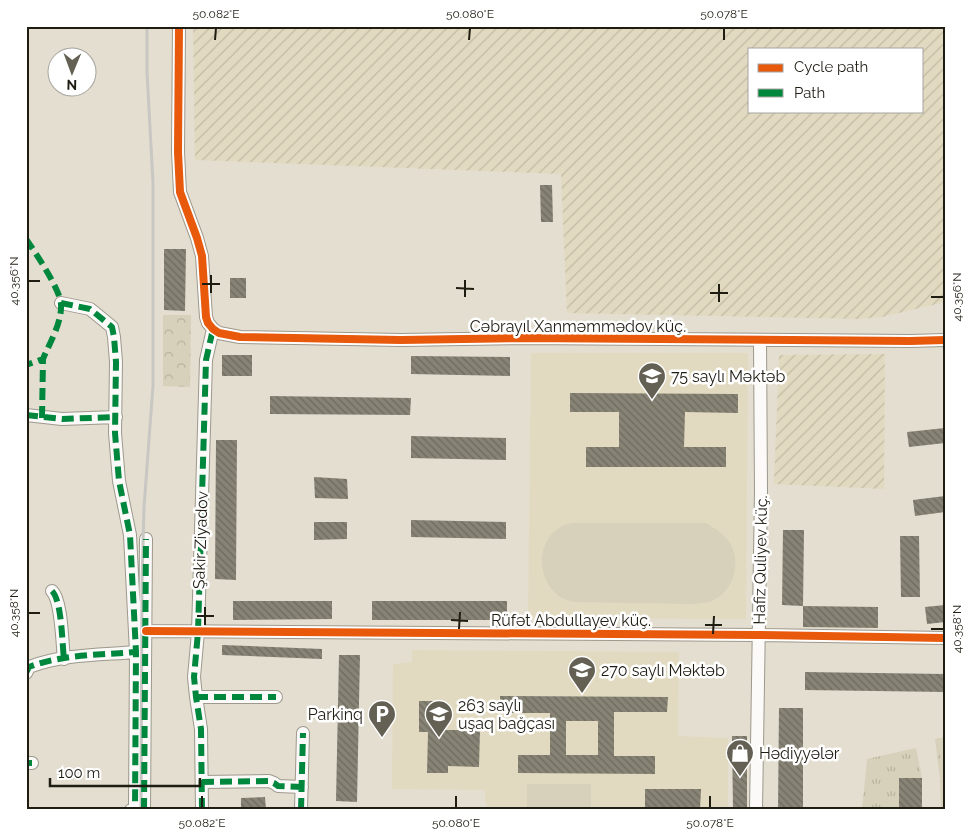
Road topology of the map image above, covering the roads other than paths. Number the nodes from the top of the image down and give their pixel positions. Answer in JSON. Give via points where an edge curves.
{"nodes":[{"id":1,"x":179,"y":26,"type":"edge"},
{"id":2,"x":61,"y":303,"type":"dead end"},
{"id":3,"x":213,"y":330,"type":"junction"},
{"id":4,"x":760,"y":340,"type":"junction"},
{"id":5,"x":945,"y":340,"type":"edge"},
{"id":6,"x":26,"y":415,"type":"edge"},
{"id":7,"x":116,"y":417,"type":"junction"},
{"id":8,"x":146,"y":539,"type":"dead end"},
{"id":9,"x":52,"y":591,"type":"dead end"},
{"id":10,"x":146,"y":631,"type":"junction"},
{"id":11,"x":198,"y":632,"type":"junction"},
{"id":12,"x":759,"y":635,"type":"junction"},
{"id":13,"x":945,"y":638,"type":"edge"},
{"id":14,"x":136,"y":652,"type":"junction"},
{"id":15,"x":64,"y":658,"type":"junction"},
{"id":16,"x":27,"y":666,"type":"edge"},
{"id":17,"x":196,"y":697,"type":"junction"},
{"id":18,"x":276,"y":697,"type":"dead end"},
{"id":19,"x":302,"y":733,"type":"dead end"},
{"id":20,"x":202,"y":782,"type":"junction"},
{"id":21,"x":302,"y":788,"type":"junction"},
{"id":22,"x":131,"y":810,"type":"edge"},
{"id":23,"x":144,"y":810,"type":"edge"},
{"id":24,"x":202,"y":810,"type":"edge"},
{"id":25,"x":301,"y":810,"type":"edge"},
{"id":26,"x":756,"y":810,"type":"edge"}],
"edges":[{"from":1,"to":3,"type":"street","via":[[180,192],[198,238],[206,317]]},
{"from":2,"to":7,"type":"street","via":[[90,309],[112,327]]},
{"from":3,"to":4,"type":"street","name":"Cəbrayıl Xanməmmədov küç.","via":[[227,335],[271,338]]},
{"from":3,"to":11,"type":"street","name":"Şakir Ziyadov","via":[[206,360]]},
{"from":4,"to":5,"type":"street","name":"Cəbrayıl Xanməmmədov küç."},
{"from":4,"to":12,"type":"street","name":"Hafiz Quliyev küç.","via":[[762,491]]},
{"from":6,"to":7,"type":"street","via":[[62,419]]},
{"from":7,"to":14,"type":"street","via":[[119,481],[130,535]]},
{"from":8,"to":10,"type":"street"},
{"from":9,"to":15,"type":"street","via":[[60,615]]},
{"from":10,"to":11,"type":"street","name":"Rüfət Abdullayev küç."},
{"from":10,"to":23,"type":"street"},
{"from":11,"to":12,"type":"street","name":"Rüfət Abdullayev küç."},
{"from":11,"to":17,"type":"street","name":"Şakir Ziyadov","via":[[194,678]]},
{"from":12,"to":13,"type":"street","name":"Rüfət Abdullayev küç."},
{"from":12,"to":26,"type":"street","name":"Hafiz Quliyev küç."},
{"from":14,"to":15,"type":"street"},
{"from":14,"to":22,"type":"street","via":[[135,807]]},
{"from":15,"to":16,"type":"street"},
{"from":17,"to":18,"type":"street"},
{"from":17,"to":20,"type":"street","name":"Şakir Ziyadov","via":[[201,729]]},
{"from":19,"to":21,"type":"street"},
{"from":20,"to":21,"type":"street","via":[[269,781],[278,786]]},
{"from":20,"to":24,"type":"street","name":"Şakir Ziyadov"},
{"from":21,"to":25,"type":"street"}]}
